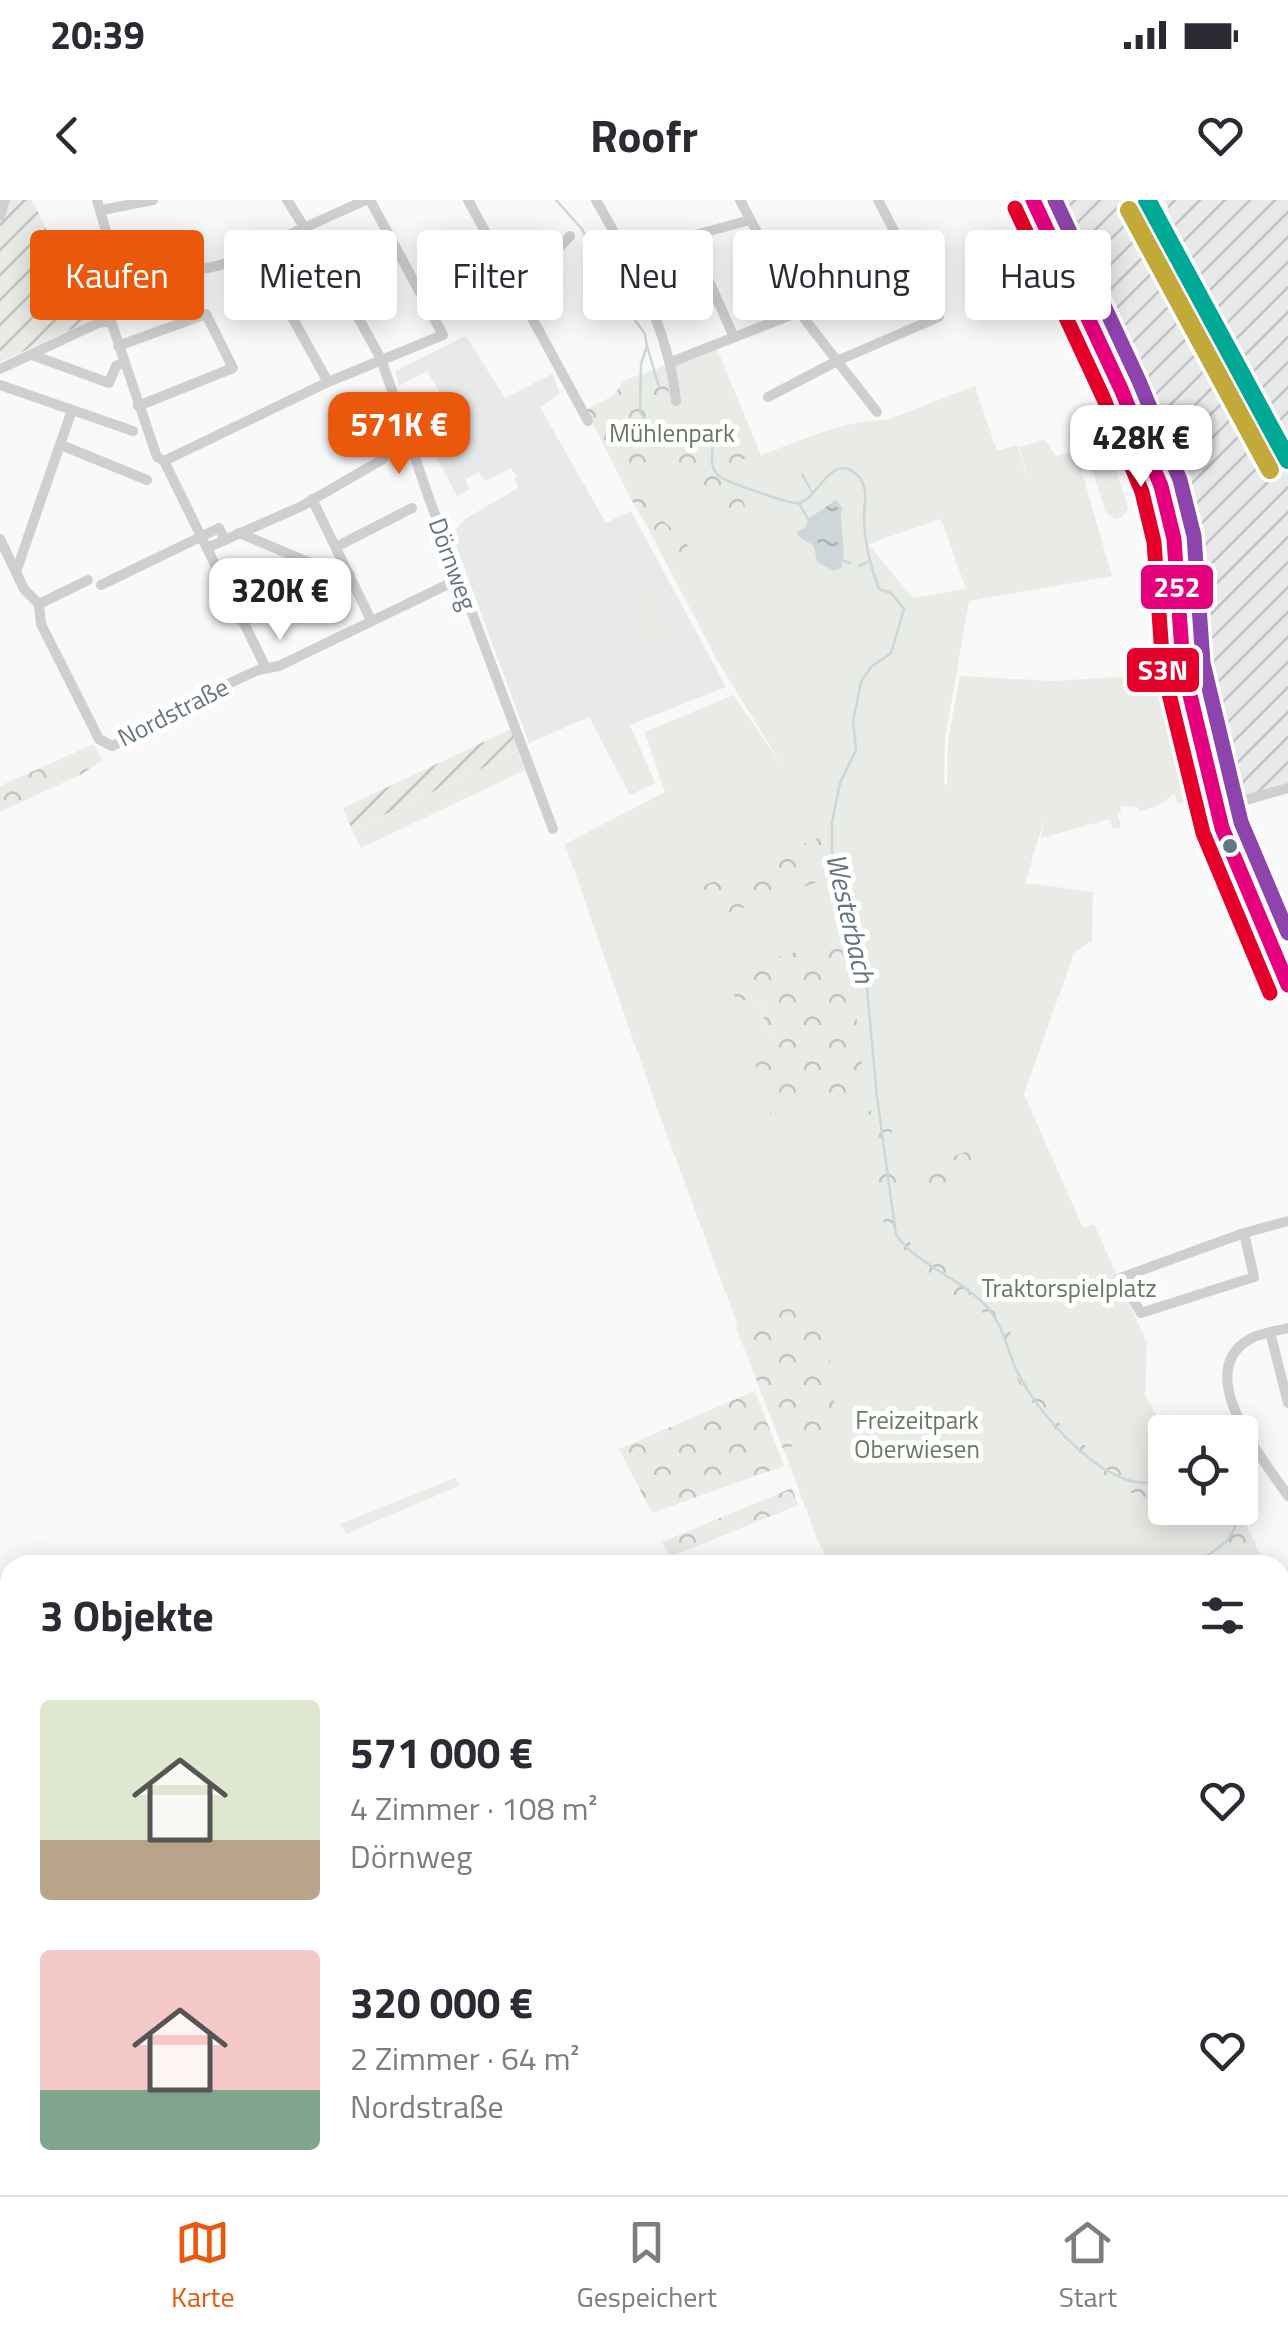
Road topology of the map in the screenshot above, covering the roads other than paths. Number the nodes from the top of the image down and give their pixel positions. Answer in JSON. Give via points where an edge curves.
{"nodes":[{"id":1,"x":6,"y":200,"type":"edge"},
{"id":2,"x":153,"y":200,"type":"edge"},
{"id":3,"x":287,"y":200,"type":"edge"},
{"id":4,"x":368,"y":200,"type":"edge"},
{"id":5,"x":468,"y":200,"type":"edge"},
{"id":6,"x":596,"y":200,"type":"edge"},
{"id":7,"x":740,"y":200,"type":"edge"},
{"id":8,"x":878,"y":200,"type":"edge"},
{"id":9,"x":1033,"y":200,"type":"edge"},
{"id":10,"x":99,"y":205,"type":"edge"},
{"id":11,"x":0,"y":216,"type":"edge"},
{"id":12,"x":750,"y":220,"type":"junction"},
{"id":13,"x":304,"y":228,"type":"junction"},
{"id":14,"x":103,"y":230,"type":"edge"},
{"id":15,"x":299,"y":230,"type":"edge"},
{"id":16,"x":484,"y":230,"type":"edge"},
{"id":17,"x":614,"y":230,"type":"edge"},
{"id":18,"x":713,"y":230,"type":"edge"},
{"id":19,"x":755,"y":230,"type":"edge"},
{"id":20,"x":570,"y":236,"type":"dead end"},
{"id":21,"x":563,"y":243,"type":"edge"},
{"id":22,"x":713,"y":290,"type":"edge"},
{"id":23,"x":294,"y":320,"type":"edge"},
{"id":24,"x":534,"y":320,"type":"edge"},
{"id":25,"x":655,"y":320,"type":"edge"},
{"id":26,"x":778,"y":320,"type":"edge"},
{"id":27,"x":805,"y":320,"type":"edge"},
{"id":28,"x":110,"y":321,"type":"joint"},
{"id":29,"x":734,"y":337,"type":"junction"},
{"id":30,"x":118,"y":346,"type":"junction"},
{"id":31,"x":32,"y":354,"type":"junction"},
{"id":32,"x":381,"y":359,"type":"junction"},
{"id":33,"x":839,"y":360,"type":"junction"},
{"id":34,"x":672,"y":362,"type":"junction"},
{"id":35,"x":122,"y":363,"type":"junction"},
{"id":36,"x":0,"y":369,"type":"edge"},
{"id":37,"x":328,"y":382,"type":"junction"},
{"id":38,"x":0,"y":385,"type":"edge"},
{"id":39,"x":768,"y":397,"type":"dead end"},
{"id":40,"x":676,"y":400,"type":"dead end"},
{"id":41,"x":138,"y":406,"type":"junction"},
{"id":42,"x":72,"y":410,"type":"junction"},
{"id":43,"x":877,"y":412,"type":"dead end"},
{"id":44,"x":588,"y":421,"type":"dead end"},
{"id":45,"x":133,"y":431,"type":"dead end"},
{"id":46,"x":61,"y":446,"type":"junction"},
{"id":47,"x":160,"y":459,"type":"junction"},
{"id":48,"x":382,"y":460,"type":"dead end"},
{"id":49,"x":147,"y":480,"type":"dead end"},
{"id":50,"x":312,"y":500,"type":"junction"},
{"id":51,"x":412,"y":508,"type":"dead end"},
{"id":52,"x":239,"y":533,"type":"junction"},
{"id":53,"x":0,"y":539,"type":"edge"},
{"id":54,"x":205,"y":542,"type":"junction"},
{"id":55,"x":336,"y":546,"type":"junction"},
{"id":56,"x":16,"y":572,"type":"junction"},
{"id":57,"x":350,"y":575,"type":"junction"},
{"id":58,"x":459,"y":579,"type":"junction"},
{"id":59,"x":88,"y":580,"type":"dead end"},
{"id":60,"x":101,"y":585,"type":"dead end"},
{"id":61,"x":39,"y":604,"type":"junction"},
{"id":62,"x":371,"y":620,"type":"junction"},
{"id":63,"x":266,"y":668,"type":"junction"},
{"id":64,"x":1288,"y":788,"type":"edge"},
{"id":65,"x":1218,"y":808,"type":"junction"},
{"id":66,"x":553,"y":828,"type":"dead end"},
{"id":67,"x":1288,"y":986,"type":"edge"},
{"id":68,"x":1288,"y":1221,"type":"edge"},
{"id":69,"x":1244,"y":1233,"type":"junction"},
{"id":70,"x":1288,"y":1328,"type":"edge"},
{"id":71,"x":1270,"y":1332,"type":"junction"},
{"id":72,"x":1288,"y":1402,"type":"edge"},
{"id":73,"x":1288,"y":1496,"type":"edge"}],
"edges":[{"from":1,"to":11,"type":"street"},
{"from":2,"to":10,"type":"street"},
{"from":3,"to":13,"type":"street","name":"Dörnweg"},
{"from":4,"to":13,"type":"street"},
{"from":4,"to":32,"type":"street","via":[[443,335]]},
{"from":5,"to":16,"type":"street"},
{"from":6,"to":17,"type":"street"},
{"from":7,"to":12,"type":"street"},
{"from":8,"to":33,"type":"street","via":[[939,317]]},
{"from":9,"to":65,"type":"street","via":[[1160,486],[1174,538],[1183,666]]},
{"from":10,"to":14,"type":"street"},
{"from":12,"to":18,"type":"street"},
{"from":12,"to":19,"type":"street"},
{"from":13,"to":15,"type":"street"},
{"from":13,"to":32,"type":"street","name":"Dörnweg"},
{"from":20,"to":21,"type":"street"},
{"from":22,"to":29,"type":"street"},
{"from":23,"to":37,"type":"street"},
{"from":24,"to":44,"type":"street"},
{"from":25,"to":34,"type":"street"},
{"from":26,"to":29,"type":"street"},
{"from":27,"to":33,"type":"street"},
{"from":28,"to":30,"type":"street"},
{"from":28,"to":31,"type":"street"},
{"from":29,"to":34,"type":"street"},
{"from":30,"to":35,"type":"street"},
{"from":30,"to":41,"type":"street","via":[[206,314],[233,368]]},
{"from":31,"to":35,"type":"street","via":[[109,383]]},
{"from":31,"to":36,"type":"street"},
{"from":32,"to":37,"type":"street"},
{"from":32,"to":58,"type":"street","name":"Dörnweg"},
{"from":33,"to":39,"type":"street"},
{"from":33,"to":43,"type":"street"},
{"from":34,"to":40,"type":"street"},
{"from":35,"to":41,"type":"street"},
{"from":37,"to":47,"type":"street"},
{"from":38,"to":42,"type":"street"},
{"from":41,"to":47,"type":"street"},
{"from":42,"to":45,"type":"street"},
{"from":42,"to":46,"type":"street"},
{"from":46,"to":49,"type":"street"},
{"from":46,"to":56,"type":"street"},
{"from":47,"to":54,"type":"street"},
{"from":48,"to":50,"type":"street"},
{"from":50,"to":52,"type":"street"},
{"from":50,"to":55,"type":"street"},
{"from":51,"to":55,"type":"street"},
{"from":52,"to":54,"type":"street"},
{"from":52,"to":57,"type":"street"},
{"from":53,"to":56,"type":"street"},
{"from":54,"to":60,"type":"street"},
{"from":54,"to":63,"type":"street"},
{"from":55,"to":57,"type":"street"},
{"from":56,"to":61,"type":"street"},
{"from":57,"to":62,"type":"street"},
{"from":58,"to":62,"type":"street","name":"Nordstraße"},
{"from":58,"to":66,"type":"street","name":"Dörnweg"},
{"from":59,"to":61,"type":"street"},
{"from":61,"to":63,"type":"street","name":"Nordstraße","via":[[41,624],[104,744],[115,745]]},
{"from":62,"to":63,"type":"street","name":"Nordstraße"},
{"from":64,"to":65,"type":"street"},
{"from":65,"to":67,"type":"street"},
{"from":68,"to":69,"type":"street"},
{"from":69,"to":69,"type":"street","via":[[1120,1278],[1141,1314],[1254,1277]]},
{"from":70,"to":71,"type":"street"},
{"from":71,"to":72,"type":"street"},
{"from":71,"to":73,"type":"street","via":[[1238,1347],[1228,1394]]}]}
